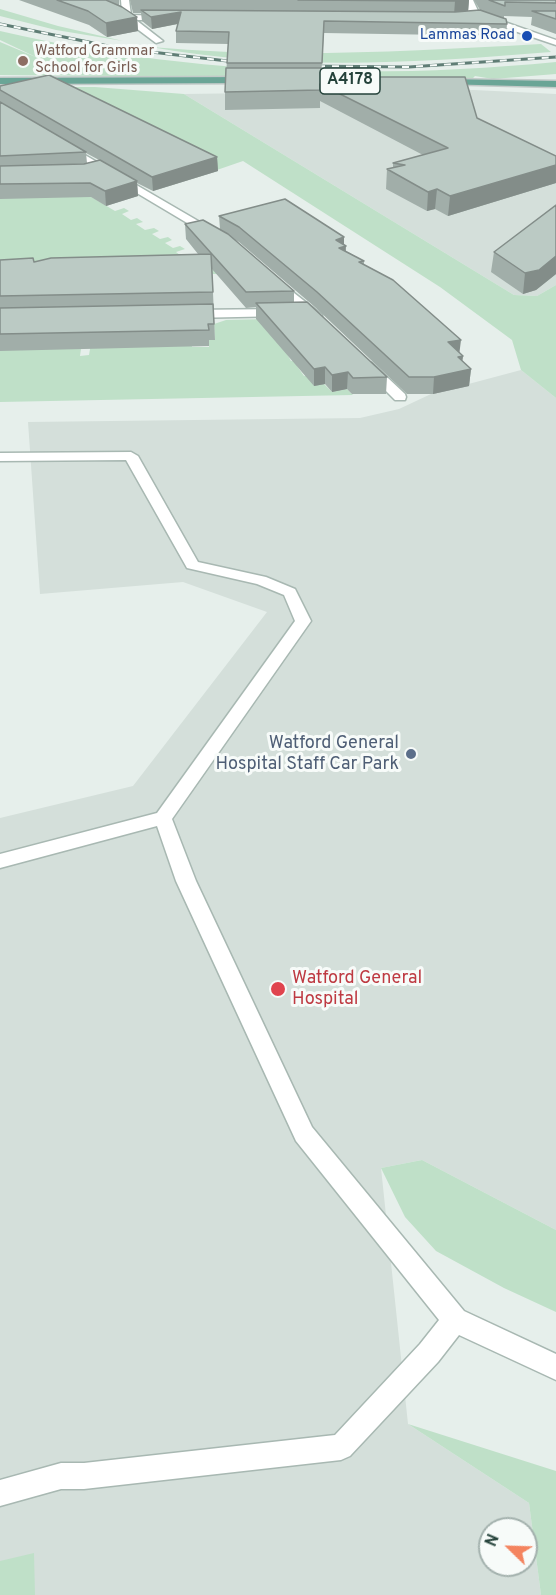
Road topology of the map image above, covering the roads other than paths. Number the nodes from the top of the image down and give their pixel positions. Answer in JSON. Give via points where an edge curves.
{"nodes":[{"id":1,"x":86,"y":0,"type":"edge"},
{"id":2,"x":125,"y":0,"type":"edge"},
{"id":3,"x":469,"y":0,"type":"edge"},
{"id":4,"x":480,"y":16,"type":"junction"},
{"id":5,"x":127,"y":17,"type":"junction"},
{"id":6,"x":175,"y":18,"type":"edge"},
{"id":7,"x":468,"y":18,"type":"edge"},
{"id":8,"x":516,"y":20,"type":"edge"},
{"id":9,"x":497,"y":22,"type":"junction"},
{"id":10,"x":159,"y":41,"type":"dead end"},
{"id":11,"x":556,"y":43,"type":"edge"},
{"id":12,"x":259,"y":80,"type":"edge"},
{"id":13,"x":0,"y":81,"type":"edge"},
{"id":14,"x":438,"y":82,"type":"edge"},
{"id":15,"x":556,"y":84,"type":"edge"},
{"id":16,"x":52,"y":139,"type":"edge"},
{"id":17,"x":103,"y":169,"type":"junction"},
{"id":18,"x":85,"y":173,"type":"edge"},
{"id":19,"x":224,"y":240,"type":"edge"},
{"id":20,"x":268,"y":275,"type":"edge"},
{"id":21,"x":311,"y":312,"type":"junction"},
{"id":22,"x":179,"y":315,"type":"edge"},
{"id":23,"x":327,"y":327,"type":"edge"},
{"id":24,"x":360,"y":358,"type":"edge"},
{"id":25,"x":400,"y":397,"type":"dead end"},
{"id":26,"x":0,"y":457,"type":"edge"},
{"id":27,"x":163,"y":818,"type":"junction"},
{"id":28,"x":0,"y":861,"type":"edge"},
{"id":29,"x":455,"y":1320,"type":"junction"},
{"id":30,"x":556,"y":1367,"type":"edge"},
{"id":31,"x":0,"y":1493,"type":"edge"}],
"edges":[{"from":1,"to":5,"type":"street"},
{"from":2,"to":5,"type":"street"},
{"from":3,"to":4,"type":"street","via":[[472,11]]},
{"from":4,"to":7,"type":"street"},
{"from":4,"to":9,"type":"street"},
{"from":5,"to":6,"type":"street"},
{"from":5,"to":10,"type":"street"},
{"from":8,"to":9,"type":"street"},
{"from":9,"to":11,"type":"street"},
{"from":12,"to":13,"type":"main road"},
{"from":14,"to":15,"type":"main road"},
{"from":16,"to":17,"type":"street"},
{"from":17,"to":18,"type":"street"},
{"from":17,"to":19,"type":"street"},
{"from":20,"to":21,"type":"street"},
{"from":21,"to":22,"type":"street"},
{"from":21,"to":23,"type":"street"},
{"from":24,"to":25,"type":"street"},
{"from":26,"to":27,"type":"street","via":[[131,456],[192,565],[261,580],[290,592],[303,621]]},
{"from":27,"to":28,"type":"street"},
{"from":27,"to":29,"type":"street","via":[[186,881],[304,1134]]},
{"from":29,"to":30,"type":"street"},
{"from":29,"to":31,"type":"street","via":[[341,1447],[62,1476]]}]}
